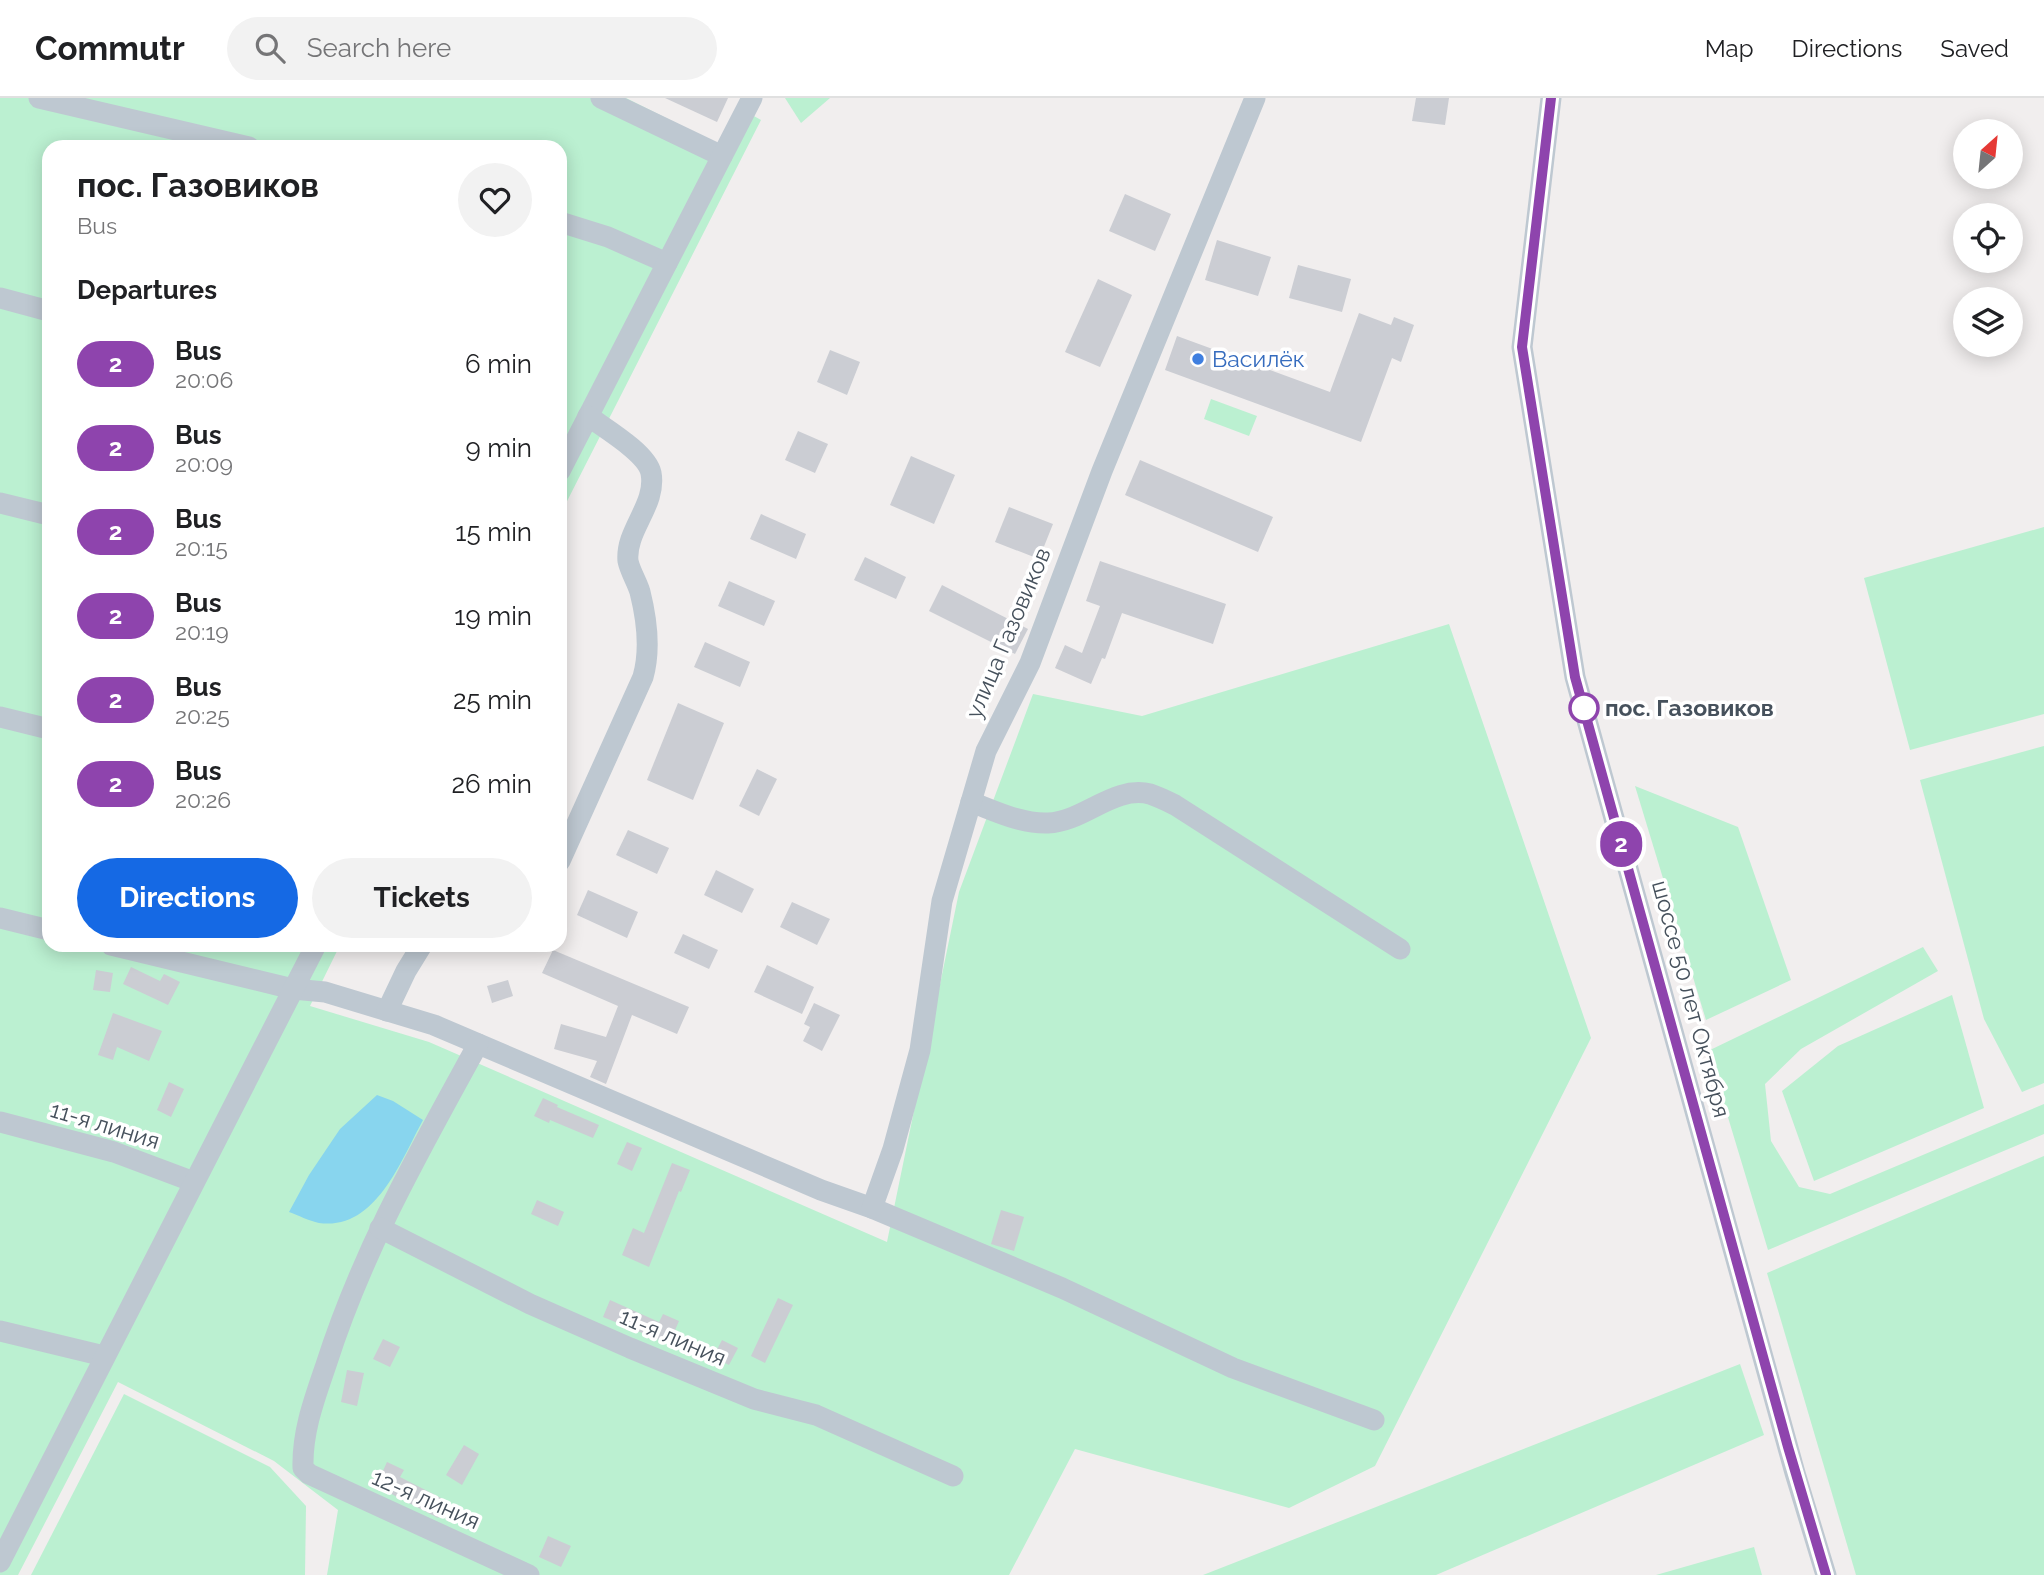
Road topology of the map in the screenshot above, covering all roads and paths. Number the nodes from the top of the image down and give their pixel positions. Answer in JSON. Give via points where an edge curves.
{"nodes":[{"id":1,"x":39,"y":98,"type":"edge"},
{"id":2,"x":601,"y":98,"type":"edge"},
{"id":3,"x":752,"y":98,"type":"edge"},
{"id":4,"x":1255,"y":98,"type":"edge"},
{"id":5,"x":1551,"y":98,"type":"edge"},
{"id":6,"x":219,"y":140,"type":"edge"},
{"id":7,"x":722,"y":156,"type":"junction"},
{"id":8,"x":567,"y":224,"type":"edge"},
{"id":9,"x":667,"y":263,"type":"junction"},
{"id":10,"x":0,"y":298,"type":"edge"},
{"id":11,"x":42,"y":308,"type":"edge"},
{"id":12,"x":588,"y":416,"type":"junction"},
{"id":13,"x":567,"y":450,"type":"edge"},
{"id":14,"x":0,"y":503,"type":"edge"},
{"id":15,"x":42,"y":513,"type":"edge"},
{"id":16,"x":0,"y":717,"type":"edge"},
{"id":17,"x":42,"y":727,"type":"edge"},
{"id":18,"x":971,"y":802,"type":"junction"},
{"id":19,"x":567,"y":845,"type":"edge"},
{"id":20,"x":0,"y":918,"type":"edge"},
{"id":21,"x":42,"y":928,"type":"edge"},
{"id":22,"x":1400,"y":949,"type":"dead end"},
{"id":23,"x":140,"y":952,"type":"edge"},
{"id":24,"x":312,"y":952,"type":"edge"},
{"id":25,"x":417,"y":952,"type":"edge"},
{"id":26,"x":293,"y":989,"type":"junction"},
{"id":27,"x":387,"y":1010,"type":"junction"},
{"id":28,"x":478,"y":1044,"type":"junction"},
{"id":29,"x":0,"y":1122,"type":"edge"},
{"id":30,"x":194,"y":1182,"type":"junction"},
{"id":31,"x":872,"y":1208,"type":"junction"},
{"id":32,"x":380,"y":1228,"type":"junction"},
{"id":33,"x":0,"y":1331,"type":"edge"},
{"id":34,"x":104,"y":1356,"type":"junction"},
{"id":35,"x":1374,"y":1420,"type":"dead end"},
{"id":36,"x":953,"y":1476,"type":"dead end"},
{"id":37,"x":0,"y":1562,"type":"edge"},
{"id":38,"x":529,"y":1575,"type":"edge"},
{"id":39,"x":1826,"y":1575,"type":"edge"}],
"edges":[{"from":1,"to":6,"type":"street"},
{"from":2,"to":7,"type":"street"},
{"from":3,"to":7,"type":"street"},
{"from":4,"to":18,"type":"street","name":"улица Газовиков","via":[[1102,471],[1030,663],[986,751]]},
{"from":5,"to":39,"type":"street","name":"шоссе 50 лет Октября","via":[[1522,347],[1575,677]]},
{"from":7,"to":9,"type":"street"},
{"from":8,"to":9,"type":"street"},
{"from":9,"to":12,"type":"street"},
{"from":10,"to":11,"type":"street"},
{"from":12,"to":13,"type":"street"},
{"from":12,"to":19,"type":"street","via":[[631,448],[651,472],[647,505],[631,539],[628,561],[640,592],[649,644],[643,677]]},
{"from":14,"to":15,"type":"street"},
{"from":16,"to":17,"type":"street"},
{"from":18,"to":22,"type":"street","via":[[1025,822],[1050,824],[1105,801],[1133,793],[1149,794],[1175,804]]},
{"from":18,"to":31,"type":"street","name":"улица Газовиков","via":[[942,901],[920,1050]]},
{"from":20,"to":21,"type":"street"},
{"from":23,"to":26,"type":"street"},
{"from":24,"to":26,"type":"street"},
{"from":25,"to":27,"type":"street"},
{"from":26,"to":27,"type":"street","via":[[325,992]]},
{"from":26,"to":30,"type":"street"},
{"from":27,"to":28,"type":"street"},
{"from":28,"to":31,"type":"street"},
{"from":28,"to":32,"type":"street"},
{"from":29,"to":30,"type":"street","name":"11-я линия","via":[[114,1152]]},
{"from":30,"to":34,"type":"street"},
{"from":31,"to":35,"type":"street","via":[[1062,1288],[1233,1368]]},
{"from":32,"to":36,"type":"street","name":"11-я линия","via":[[530,1304],[630,1348],[754,1399],[816,1415]]},
{"from":32,"to":38,"type":"street","name":"12-я линия","via":[[336,1332],[302,1445],[303,1468]]},
{"from":33,"to":34,"type":"street"},
{"from":34,"to":37,"type":"street"}]}
